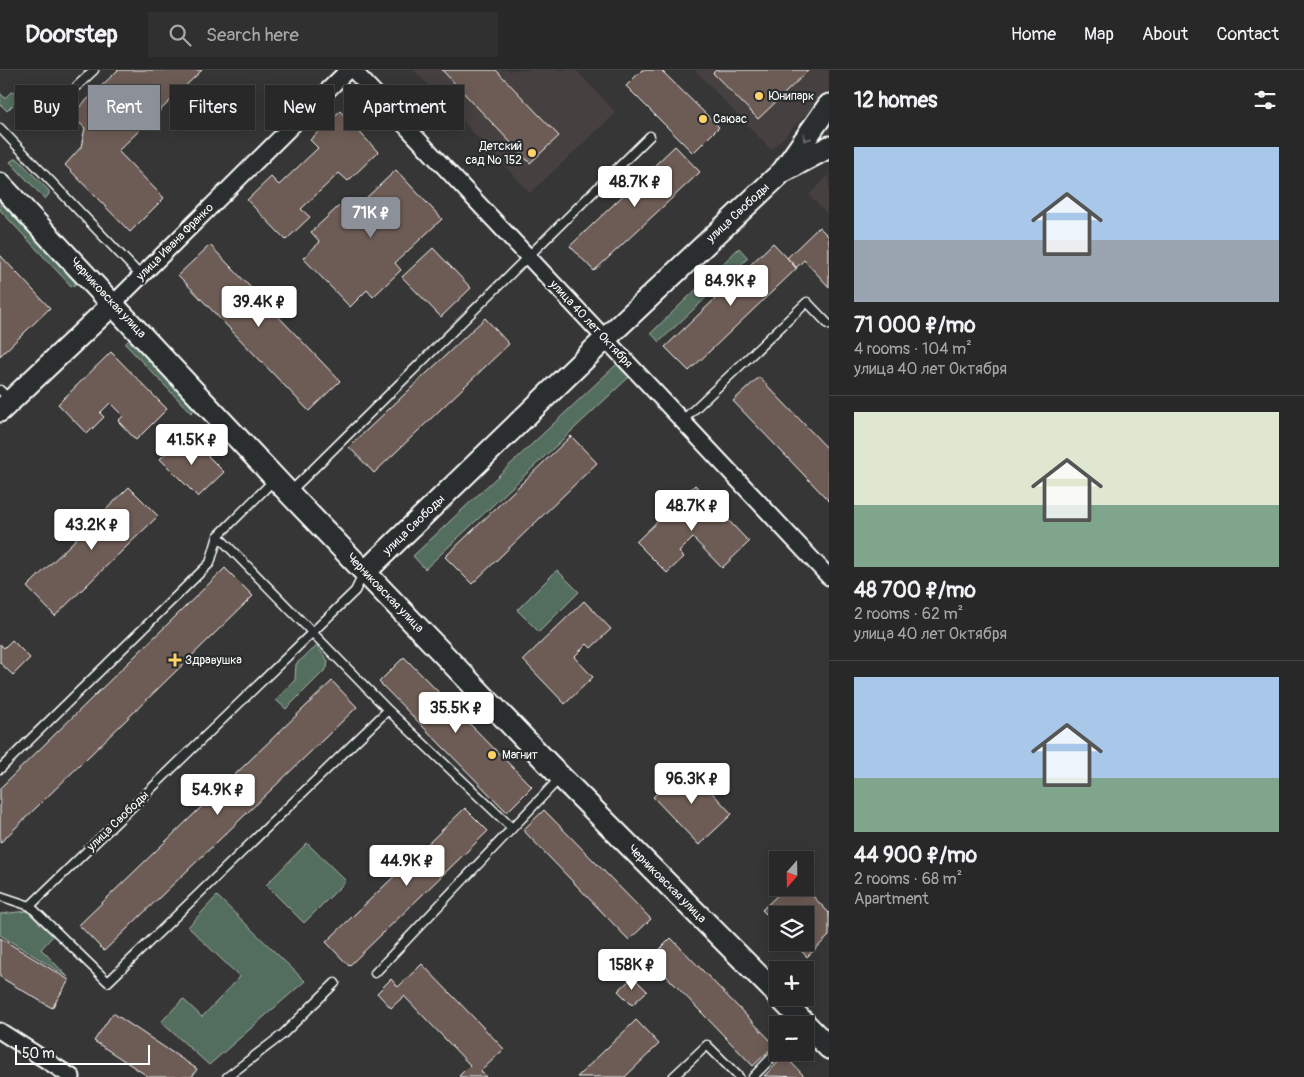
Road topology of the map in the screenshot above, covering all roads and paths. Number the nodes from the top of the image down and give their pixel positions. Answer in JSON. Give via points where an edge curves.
{"nodes":[{"id":1,"x":94,"y":70,"type":"edge"},
{"id":2,"x":348,"y":70,"type":"edge"},
{"id":3,"x":353,"y":70,"type":"edge"},
{"id":4,"x":78,"y":85,"type":"edge"},
{"id":5,"x":829,"y":105,"type":"edge"},
{"id":6,"x":0,"y":128,"type":"edge"},
{"id":7,"x":650,"y":136,"type":"dead end"},
{"id":8,"x":829,"y":148,"type":"edge"},
{"id":9,"x":783,"y":171,"type":"junction"},
{"id":10,"x":0,"y":184,"type":"edge"},
{"id":11,"x":528,"y":257,"type":"junction"},
{"id":12,"x":141,"y":276,"type":"junction"},
{"id":13,"x":113,"y":304,"type":"junction"},
{"id":14,"x":829,"y":325,"type":"edge"},
{"id":15,"x":605,"y":339,"type":"junction"},
{"id":16,"x":4,"y":401,"type":"edge"},
{"id":17,"x":682,"y":421,"type":"junction"},
{"id":18,"x":283,"y":486,"type":"junction"},
{"id":19,"x":218,"y":536,"type":"junction"},
{"id":20,"x":365,"y":572,"type":"junction"},
{"id":21,"x":829,"y":577,"type":"edge"},
{"id":22,"x":313,"y":633,"type":"junction"},
{"id":23,"x":388,"y":710,"type":"junction"},
{"id":24,"x":0,"y":769,"type":"edge"},
{"id":25,"x":561,"y":777,"type":"junction"},
{"id":26,"x":512,"y":828,"type":"junction"},
{"id":27,"x":0,"y":896,"type":"edge"},
{"id":28,"x":30,"y":906,"type":"junction"},
{"id":29,"x":375,"y":974,"type":"dead end"},
{"id":30,"x":335,"y":983,"type":"dead end"},
{"id":31,"x":769,"y":986,"type":"edge"},
{"id":32,"x":788,"y":1006,"type":"edge"},
{"id":33,"x":796,"y":1016,"type":"edge"},
{"id":34,"x":0,"y":1030,"type":"edge"},
{"id":35,"x":814,"y":1034,"type":"edge"},
{"id":36,"x":829,"y":1048,"type":"edge"},
{"id":37,"x":769,"y":1060,"type":"edge"},
{"id":38,"x":66,"y":1076,"type":"edge"},
{"id":39,"x":227,"y":1077,"type":"edge"},
{"id":40,"x":673,"y":1077,"type":"edge"},
{"id":41,"x":739,"y":1077,"type":"edge"},
{"id":42,"x":753,"y":1077,"type":"edge"}],
"edges":[{"from":1,"to":4,"type":"lane"},
{"from":2,"to":12,"type":"street","name":"улица Ивана Франко"},
{"from":3,"to":11,"type":"street","name":"улица 40 лет Октября"},
{"from":5,"to":9,"type":"street","name":"улица Свободы","one_way":true},
{"from":6,"to":12,"type":"lane"},
{"from":7,"to":11,"type":"lane"},
{"from":8,"to":9,"type":"street","name":"улица Свободы"},
{"from":9,"to":15,"type":"street","name":"улица Свободы"},
{"from":10,"to":13,"type":"street","name":"Черниковская улица"},
{"from":11,"to":15,"type":"street","name":"улица 40 лет Октября"},
{"from":11,"to":18,"type":"lane"},
{"from":12,"to":13,"type":"street","name":"улица Ивана Франко"},
{"from":13,"to":16,"type":"street","name":"улица Ивана Франко"},
{"from":13,"to":18,"type":"street","name":"Черниковская улица"},
{"from":14,"to":17,"type":"lane","via":[[807,302]]},
{"from":15,"to":17,"type":"street","name":"улица 40 лет Октября"},
{"from":15,"to":20,"type":"street","name":"улица Свободы"},
{"from":17,"to":21,"type":"street","name":"улица 40 лет Октября"},
{"from":18,"to":19,"type":"lane"},
{"from":18,"to":20,"type":"street","name":"Черниковская улица"},
{"from":19,"to":22,"type":"lane"},
{"from":19,"to":24,"type":"lane","via":[[210,563]]},
{"from":20,"to":22,"type":"lane","name":"улица Свободы","via":[[355,591]]},
{"from":20,"to":25,"type":"street","name":"Черниковская улица"},
{"from":22,"to":23,"type":"lane"},
{"from":22,"to":28,"type":"lane","name":"улица Свободы"},
{"from":23,"to":26,"type":"lane"},
{"from":23,"to":28,"type":"lane","via":[[108,982]]},
{"from":25,"to":26,"type":"lane"},
{"from":25,"to":31,"type":"street","name":"Черниковская улица"},
{"from":26,"to":29,"type":"lane"},
{"from":27,"to":28,"type":"lane"},
{"from":30,"to":39,"type":"lane","via":[[282,1035]]},
{"from":32,"to":33,"type":"street","name":"Черниковская улица"},
{"from":34,"to":38,"type":"street"},
{"from":35,"to":36,"type":"street","name":"Черниковская улица"},
{"from":37,"to":42,"type":"lane"},
{"from":40,"to":41,"type":"lane","via":[[707,1046]]}]}
